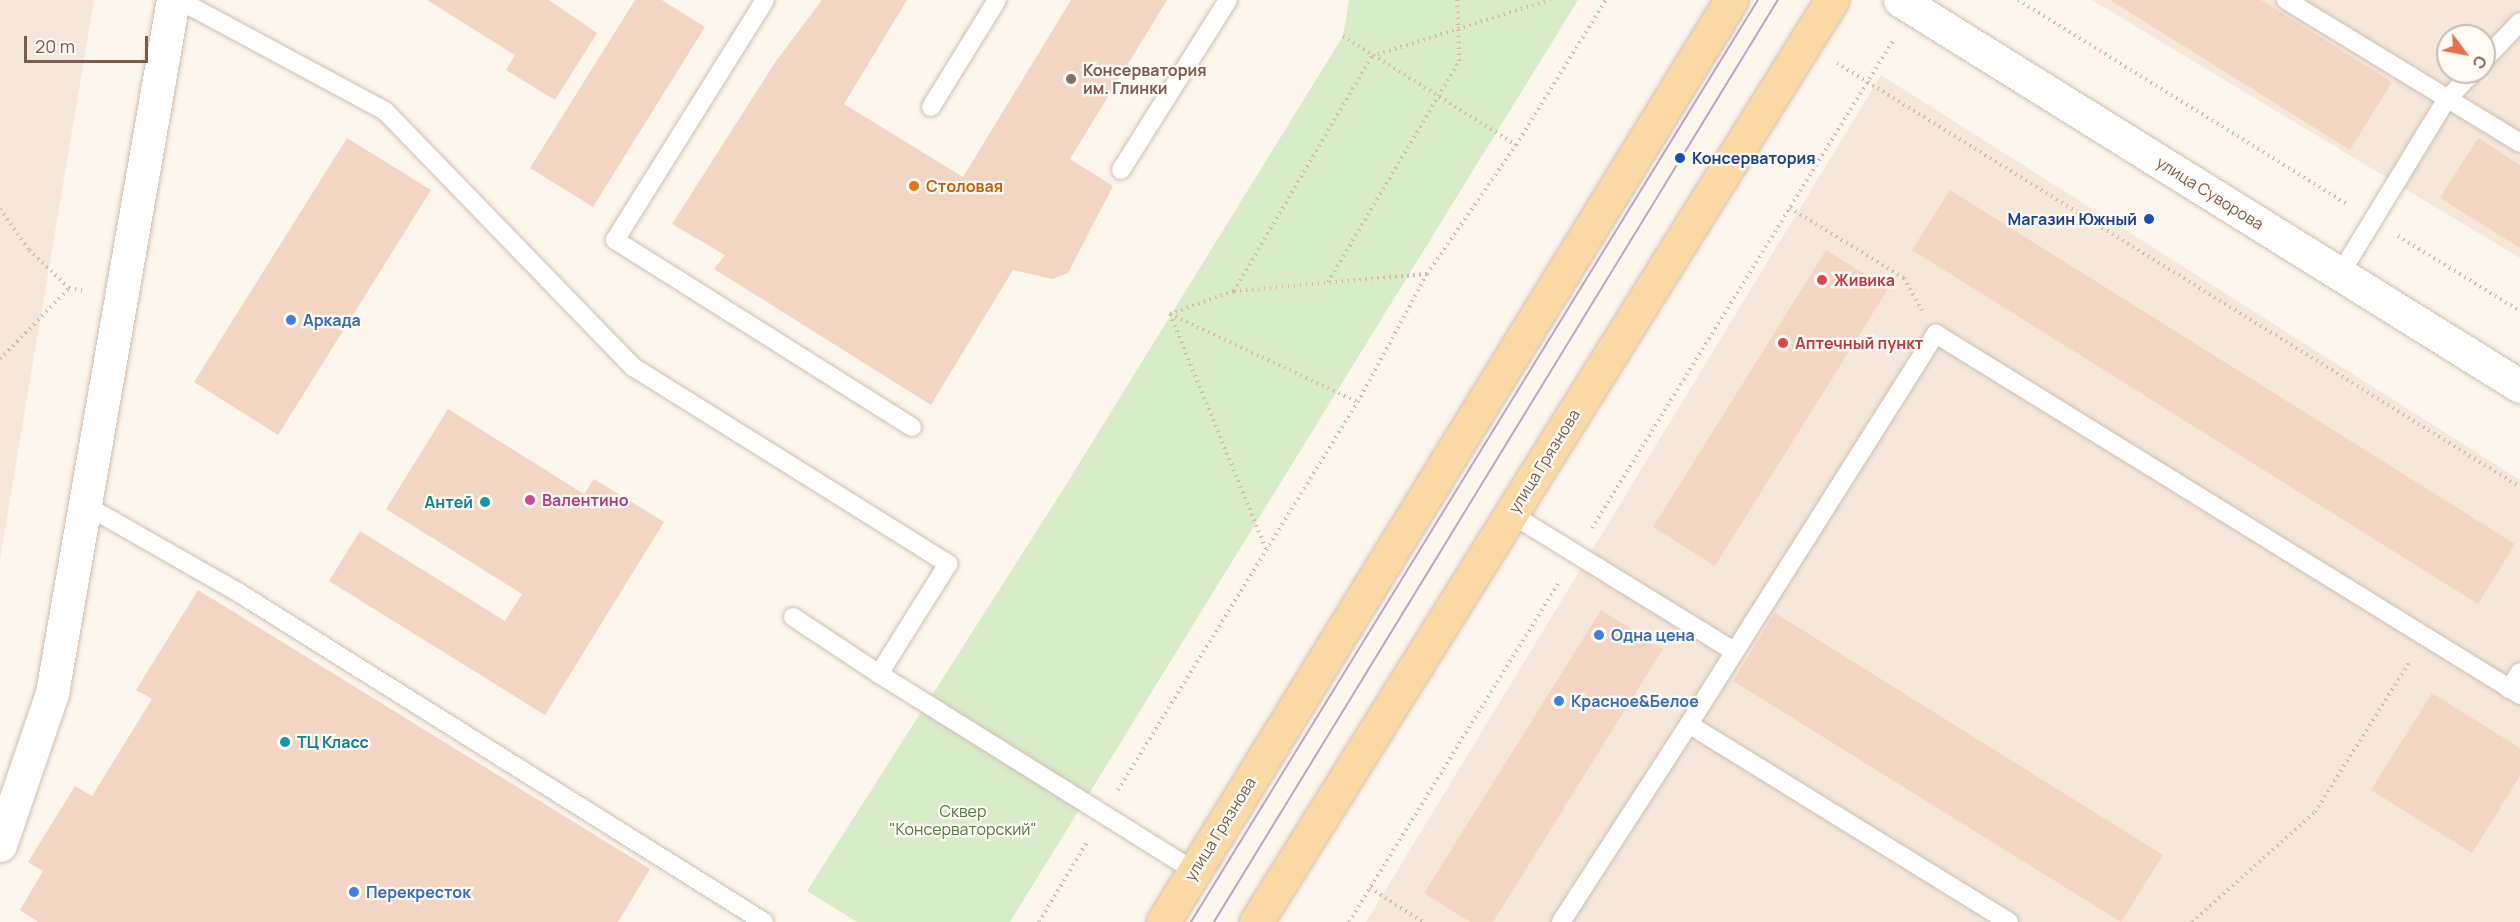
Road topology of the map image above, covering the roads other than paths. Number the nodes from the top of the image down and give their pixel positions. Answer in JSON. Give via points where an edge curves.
{"nodes":[{"id":1,"x":173,"y":0,"type":"edge"},
{"id":2,"x":179,"y":0,"type":"edge"},
{"id":3,"x":765,"y":0,"type":"edge"},
{"id":4,"x":997,"y":0,"type":"edge"},
{"id":5,"x":1228,"y":0,"type":"edge"},
{"id":6,"x":1731,"y":0,"type":"edge"},
{"id":7,"x":1832,"y":0,"type":"edge"},
{"id":8,"x":2286,"y":0,"type":"edge"},
{"id":9,"x":1906,"y":4,"type":"edge"},
{"id":10,"x":2520,"y":22,"type":"edge"},
{"id":11,"x":2496,"y":47,"type":"edge"},
{"id":12,"x":2461,"y":84,"type":"edge"},
{"id":13,"x":2447,"y":99,"type":"junction"},
{"id":14,"x":931,"y":107,"type":"dead end"},
{"id":15,"x":2520,"y":143,"type":"edge"},
{"id":16,"x":1121,"y":170,"type":"dead end"},
{"id":17,"x":2340,"y":274,"type":"junction"},
{"id":18,"x":2520,"y":386,"type":"edge"},
{"id":19,"x":912,"y":427,"type":"dead end"},
{"id":20,"x":85,"y":505,"type":"junction"},
{"id":21,"x":1511,"y":514,"type":"junction"},
{"id":22,"x":793,"y":617,"type":"dead end"},
{"id":23,"x":1734,"y":651,"type":"junction"},
{"id":24,"x":2520,"y":672,"type":"edge"},
{"id":25,"x":879,"y":674,"type":"junction"},
{"id":26,"x":2515,"y":692,"type":"edge"},
{"id":27,"x":1689,"y":724,"type":"junction"},
{"id":28,"x":1,"y":842,"type":"edge"},
{"id":29,"x":1194,"y":871,"type":"junction"},
{"id":30,"x":764,"y":922,"type":"edge"},
{"id":31,"x":1163,"y":922,"type":"edge"},
{"id":32,"x":1256,"y":922,"type":"edge"},
{"id":33,"x":1561,"y":922,"type":"edge"},
{"id":34,"x":2009,"y":922,"type":"edge"}],
"edges":[{"from":1,"to":20,"type":"street"},
{"from":2,"to":25,"type":"lane","via":[[385,111],[633,367],[948,564]]},
{"from":3,"to":19,"type":"lane","via":[[615,240]]},
{"from":4,"to":14,"type":"lane"},
{"from":5,"to":16,"type":"lane"},
{"from":6,"to":29,"type":"main road","name":"улица Грязнова"},
{"from":7,"to":21,"type":"main road","name":"улица Грязнова"},
{"from":8,"to":13,"type":"lane"},
{"from":9,"to":17,"type":"street","name":"улица Суворова"},
{"from":10,"to":11,"type":"lane"},
{"from":12,"to":13,"type":"lane"},
{"from":13,"to":15,"type":"lane"},
{"from":13,"to":17,"type":"lane"},
{"from":17,"to":18,"type":"street","name":"улица Суворова"},
{"from":20,"to":28,"type":"street","via":[[52,693]]},
{"from":20,"to":30,"type":"lane","via":[[236,591]]},
{"from":21,"to":23,"type":"lane"},
{"from":21,"to":32,"type":"main road","name":"улица Грязнова"},
{"from":22,"to":25,"type":"lane"},
{"from":23,"to":26,"type":"lane","via":[[1936,334]]},
{"from":23,"to":27,"type":"lane"},
{"from":24,"to":26,"type":"lane"},
{"from":25,"to":29,"type":"lane"},
{"from":27,"to":33,"type":"lane"},
{"from":27,"to":34,"type":"lane"},
{"from":29,"to":31,"type":"main road","name":"улица Грязнова"}]}
